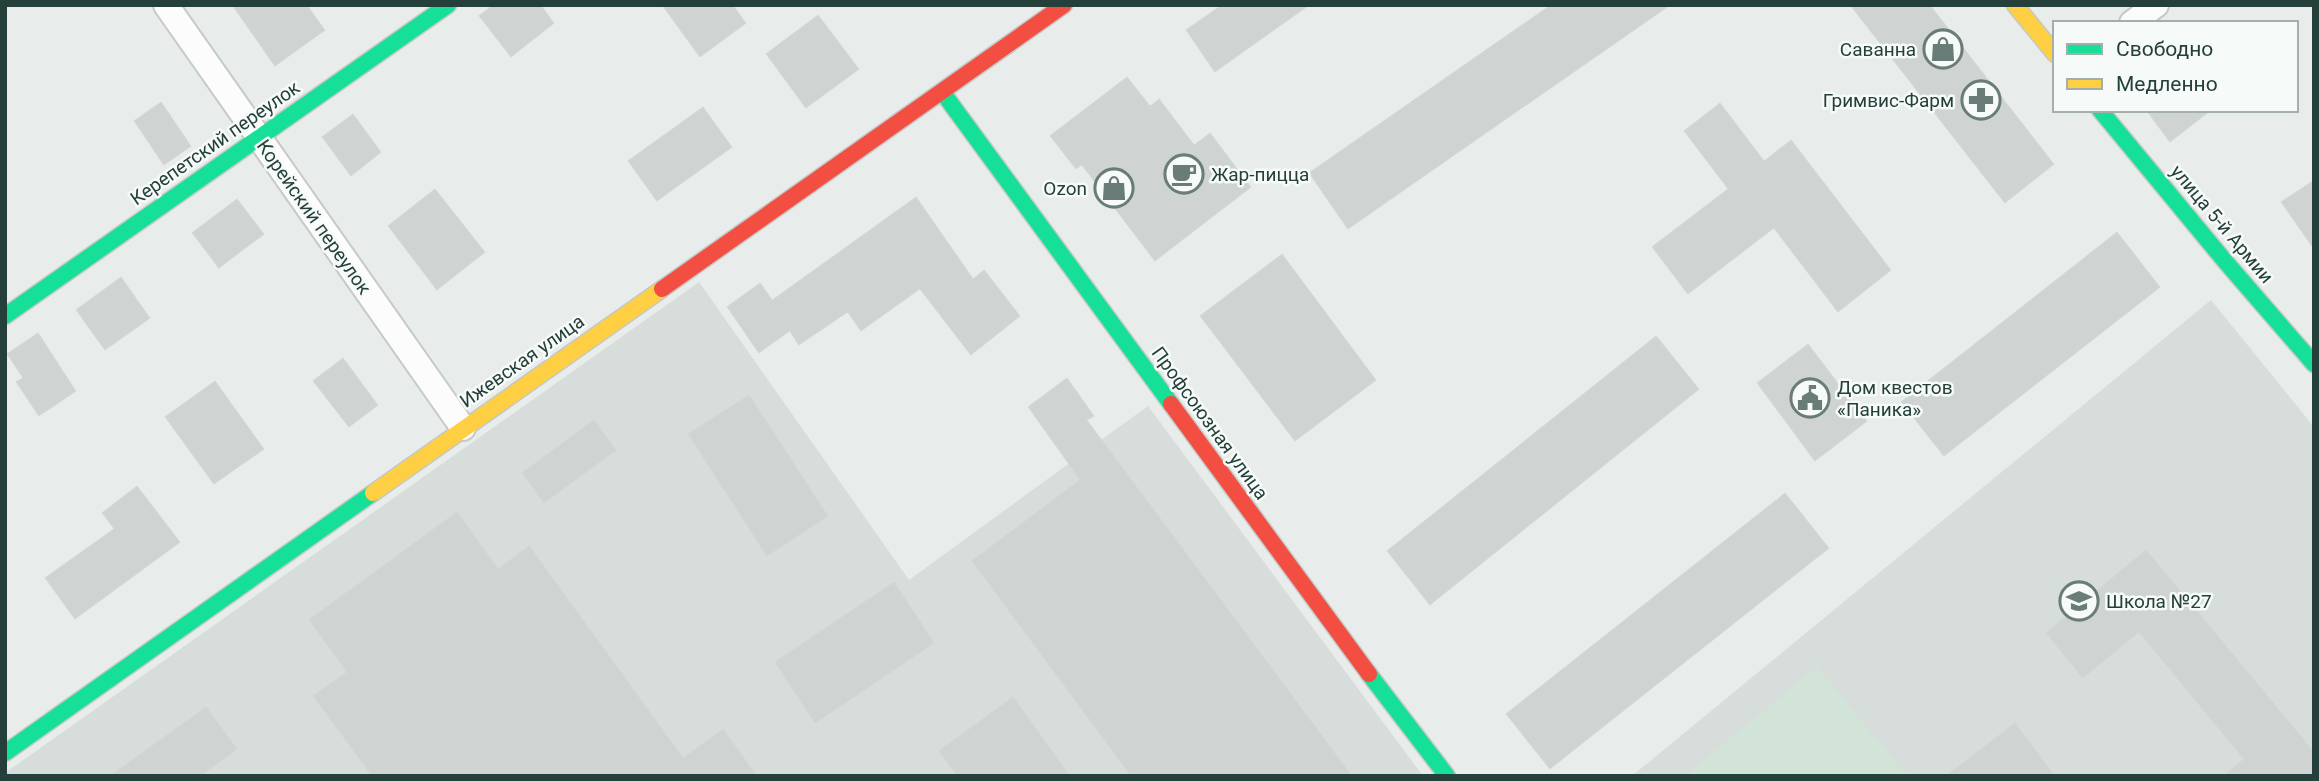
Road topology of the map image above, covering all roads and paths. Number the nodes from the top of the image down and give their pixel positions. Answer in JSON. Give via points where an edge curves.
{"nodes":[{"id":1,"x":166,"y":5,"type":"edge"},
{"id":2,"x":448,"y":5,"type":"edge"},
{"id":3,"x":1064,"y":5,"type":"edge"},
{"id":4,"x":2015,"y":5,"type":"edge"},
{"id":5,"x":2156,"y":5,"type":"edge"},
{"id":6,"x":2135,"y":21,"type":"edge"},
{"id":7,"x":2053,"y":52,"type":"edge"},
{"id":8,"x":943,"y":93,"type":"junction"},
{"id":9,"x":2103,"y":112,"type":"edge"},
{"id":10,"x":258,"y":138,"type":"junction"},
{"id":11,"x":5,"y":316,"type":"edge"},
{"id":12,"x":2309,"y":350,"type":"edge"},
{"id":13,"x":463,"y":428,"type":"junction"},
{"id":14,"x":5,"y":753,"type":"edge"},
{"id":15,"x":1447,"y":776,"type":"edge"}],
"edges":[{"from":1,"to":10,"type":"street","name":"Корейский переулок"},
{"from":2,"to":10,"type":"main road","name":"Керепетский переулок"},
{"from":3,"to":8,"type":"main road","name":"Ижевская улица"},
{"from":4,"to":7,"type":"main road"},
{"from":5,"to":6,"type":"street"},
{"from":8,"to":13,"type":"main road","name":"Ижевская улица"},
{"from":8,"to":15,"type":"main road","name":"Профсоюзная улица"},
{"from":9,"to":12,"type":"main road","name":"улица 5-й Армии","via":[[2224,261]]},
{"from":10,"to":11,"type":"main road","name":"Керепетский переулок"},
{"from":10,"to":13,"type":"street","name":"Корейский переулок"},
{"from":13,"to":14,"type":"main road","name":"Ижевская улица"}]}
